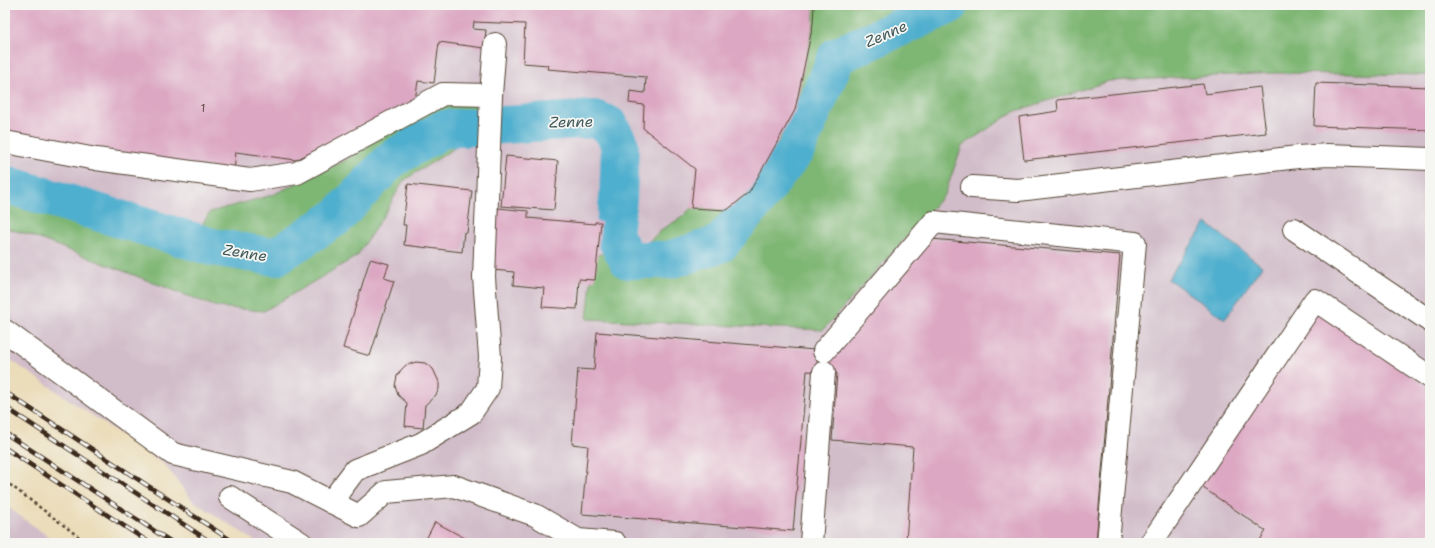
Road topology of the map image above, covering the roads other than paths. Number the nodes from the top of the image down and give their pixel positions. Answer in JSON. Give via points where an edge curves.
{"nodes":[{"id":1,"x":495,"y":44,"type":"dead end"},
{"id":2,"x":491,"y":95,"type":"junction"},
{"id":3,"x":5,"y":142,"type":"edge"},
{"id":4,"x":1430,"y":160,"type":"edge"},
{"id":5,"x":972,"y":187,"type":"dead end"},
{"id":6,"x":1294,"y":229,"type":"dead end"},
{"id":7,"x":1430,"y":321,"type":"edge"},
{"id":8,"x":5,"y":331,"type":"edge"},
{"id":9,"x":824,"y":351,"type":"dead end"},
{"id":10,"x":824,"y":372,"type":"dead end"},
{"id":11,"x":1430,"y":377,"type":"edge"},
{"id":12,"x":230,"y":497,"type":"dead end"},
{"id":13,"x":331,"y":502,"type":"junction"},
{"id":14,"x":301,"y":543,"type":"edge"},
{"id":15,"x":615,"y":543,"type":"edge"},
{"id":16,"x":811,"y":543,"type":"edge"},
{"id":17,"x":1108,"y":543,"type":"edge"},
{"id":18,"x":1151,"y":543,"type":"edge"}],
"edges":[{"from":1,"to":2,"type":"street"},
{"from":2,"to":3,"type":"street","via":[[443,94],[297,173],[250,180],[96,159]]},
{"from":2,"to":13,"type":"street","via":[[484,277],[490,357],[488,388],[471,413],[422,444],[355,470]]},
{"from":4,"to":5,"type":"street","via":[[1328,155],[1018,190]]},
{"from":6,"to":7,"type":"street"},
{"from":8,"to":13,"type":"street","via":[[173,454],[292,482]]},
{"from":9,"to":17,"type":"street","via":[[934,222],[1136,243]]},
{"from":10,"to":16,"type":"street"},
{"from":11,"to":18,"type":"street","via":[[1315,300]]},
{"from":12,"to":14,"type":"street"},
{"from":13,"to":15,"type":"street","via":[[359,516],[386,492],[454,486],[535,515],[578,540]]}]}
